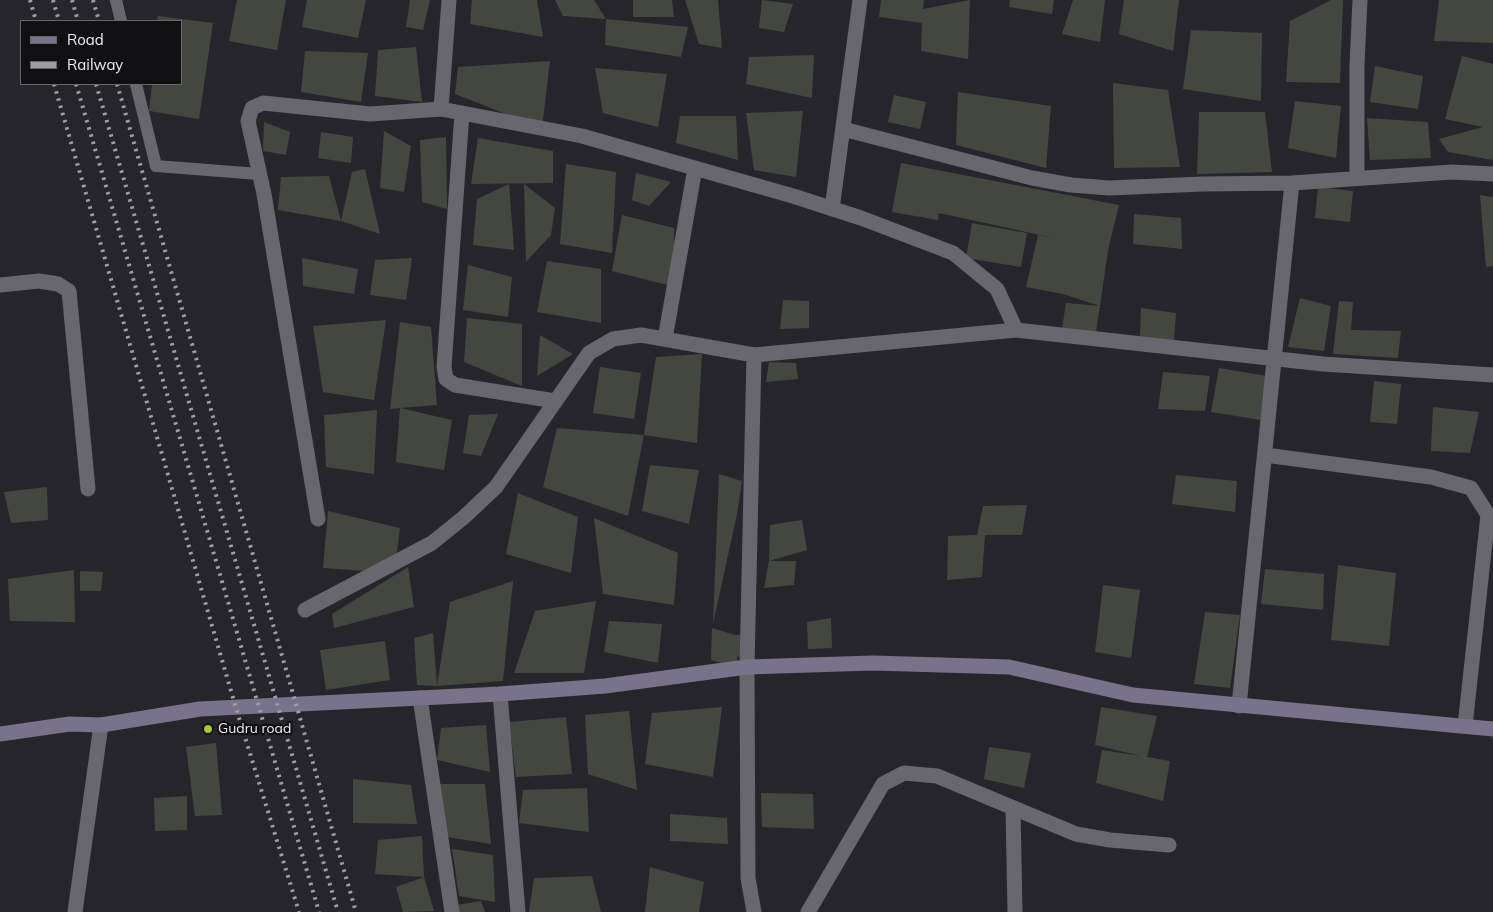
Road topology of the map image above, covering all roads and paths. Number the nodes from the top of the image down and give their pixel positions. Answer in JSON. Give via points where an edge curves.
{"nodes":[{"id":1,"x":116,"y":0,"type":"edge"},
{"id":2,"x":449,"y":0,"type":"edge"},
{"id":3,"x":860,"y":0,"type":"edge"},
{"id":4,"x":1360,"y":0,"type":"edge"},
{"id":5,"x":121,"y":20,"type":"edge"},
{"id":6,"x":136,"y":85,"type":"edge"},
{"id":7,"x":441,"y":109,"type":"junction"},
{"id":8,"x":462,"y":113,"type":"junction"},
{"id":9,"x":843,"y":129,"type":"junction"},
{"id":10,"x":695,"y":168,"type":"junction"},
{"id":11,"x":260,"y":174,"type":"junction"},
{"id":12,"x":1493,"y":174,"type":"edge"},
{"id":13,"x":1357,"y":178,"type":"junction"},
{"id":14,"x":1292,"y":183,"type":"junction"},
{"id":15,"x":832,"y":209,"type":"junction"},
{"id":16,"x":0,"y":285,"type":"edge"},
{"id":17,"x":1016,"y":330,"type":"junction"},
{"id":18,"x":665,"y":339,"type":"junction"},
{"id":19,"x":754,"y":355,"type":"junction"},
{"id":20,"x":1275,"y":359,"type":"junction"},
{"id":21,"x":1493,"y":375,"type":"edge"},
{"id":22,"x":555,"y":401,"type":"junction"},
{"id":23,"x":1265,"y":455,"type":"junction"},
{"id":24,"x":88,"y":489,"type":"dead end"},
{"id":25,"x":318,"y":519,"type":"dead end"},
{"id":26,"x":305,"y":610,"type":"dead end"},
{"id":27,"x":748,"y":667,"type":"junction"},
{"id":28,"x":500,"y":694,"type":"junction"},
{"id":29,"x":420,"y":698,"type":"junction"},
{"id":30,"x":1239,"y":706,"type":"junction"},
{"id":31,"x":102,"y":725,"type":"junction"},
{"id":32,"x":1465,"y":726,"type":"junction"},
{"id":33,"x":1493,"y":728,"type":"edge"},
{"id":34,"x":0,"y":734,"type":"edge"},
{"id":35,"x":1013,"y":808,"type":"junction"},
{"id":36,"x":1169,"y":845,"type":"dead end"},
{"id":37,"x":75,"y":912,"type":"edge"},
{"id":38,"x":452,"y":912,"type":"edge"},
{"id":39,"x":518,"y":912,"type":"edge"},
{"id":40,"x":754,"y":912,"type":"edge"},
{"id":41,"x":808,"y":912,"type":"edge"},
{"id":42,"x":1015,"y":912,"type":"edge"}],
"edges":[{"from":1,"to":5,"type":"lane"},
{"from":2,"to":7,"type":"street"},
{"from":3,"to":9,"type":"street"},
{"from":4,"to":13,"type":"street"},
{"from":6,"to":11,"type":"lane","via":[[156,166]]},
{"from":7,"to":8,"type":"street"},
{"from":7,"to":11,"type":"street","via":[[370,114],[263,103],[252,108],[248,121]]},
{"from":8,"to":10,"type":"street","via":[[582,136]]},
{"from":8,"to":22,"type":"street","via":[[444,366],[446,379],[455,385]]},
{"from":9,"to":14,"type":"street","via":[[1032,178],[1071,185],[1108,188]]},
{"from":9,"to":15,"type":"street"},
{"from":10,"to":15,"type":"street"},
{"from":10,"to":18,"type":"street"},
{"from":11,"to":25,"type":"street"},
{"from":12,"to":13,"type":"street","via":[[1452,172]]},
{"from":13,"to":14,"type":"street"},
{"from":14,"to":20,"type":"street"},
{"from":15,"to":17,"type":"street","via":[[953,253],[996,289]]},
{"from":16,"to":24,"type":"street","via":[[39,280],[58,284],[69,291]]},
{"from":17,"to":19,"type":"street"},
{"from":17,"to":20,"type":"street"},
{"from":18,"to":19,"type":"street"},
{"from":18,"to":22,"type":"street","via":[[641,335],[613,339],[589,353]]},
{"from":19,"to":27,"type":"street"},
{"from":20,"to":21,"type":"street"},
{"from":20,"to":23,"type":"street"},
{"from":22,"to":26,"type":"street","via":[[496,487],[463,518],[432,543]]},
{"from":23,"to":30,"type":"street"},
{"from":23,"to":32,"type":"street","via":[[1431,478],[1471,488],[1488,515]]},
{"from":27,"to":28,"type":"street","via":[[605,686]]},
{"from":27,"to":30,"type":"street","via":[[873,663],[1009,667],[1133,695]]},
{"from":27,"to":40,"type":"street","via":[[748,878]]},
{"from":28,"to":29,"type":"street"},
{"from":28,"to":39,"type":"street"},
{"from":29,"to":31,"type":"street","via":[[200,709]]},
{"from":29,"to":38,"type":"street"},
{"from":30,"to":32,"type":"street"},
{"from":31,"to":34,"type":"street","via":[[70,724]]},
{"from":31,"to":37,"type":"street"},
{"from":32,"to":33,"type":"street"},
{"from":35,"to":36,"type":"street","via":[[1076,834]]},
{"from":35,"to":41,"type":"street","via":[[937,776],[904,773],[884,784]]},
{"from":35,"to":42,"type":"street"}]}
